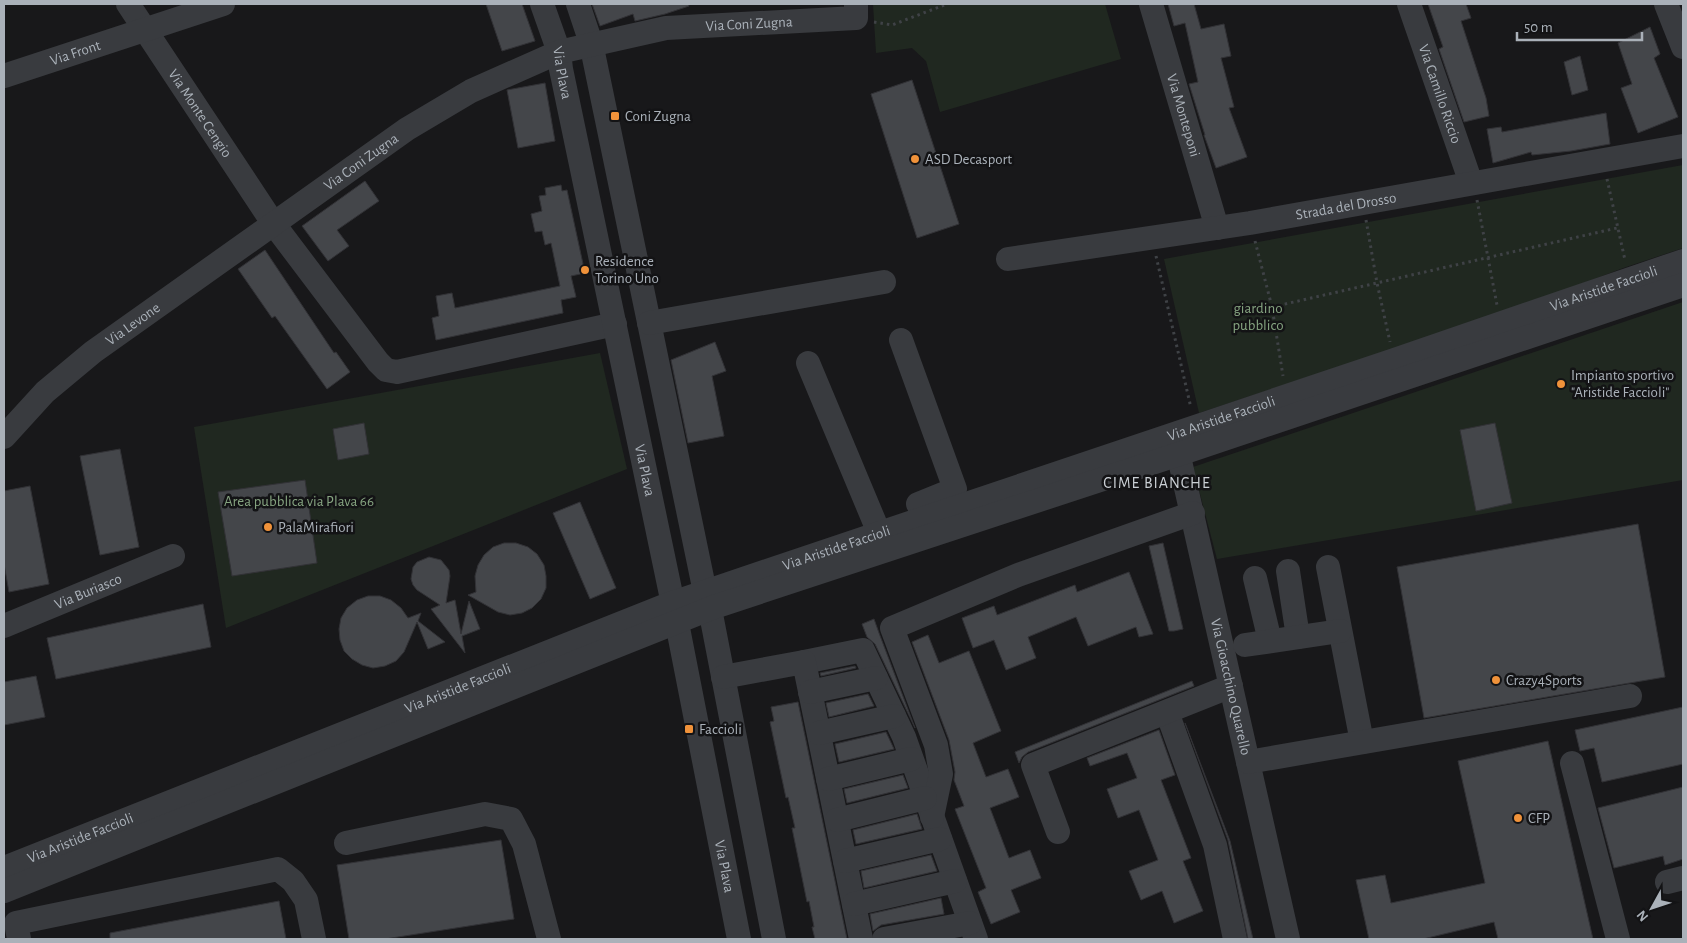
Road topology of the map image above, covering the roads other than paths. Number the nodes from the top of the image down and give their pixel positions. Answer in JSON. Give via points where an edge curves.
{"nodes":[{"id":1,"x":128,"y":4,"type":"edge"},
{"id":2,"x":223,"y":4,"type":"edge"},
{"id":3,"x":542,"y":4,"type":"edge"},
{"id":4,"x":578,"y":4,"type":"edge"},
{"id":5,"x":1151,"y":4,"type":"edge"},
{"id":6,"x":1409,"y":4,"type":"edge"},
{"id":7,"x":1666,"y":4,"type":"edge"},
{"id":8,"x":856,"y":11,"type":"edge"},
{"id":9,"x":146,"y":30,"type":"junction"},
{"id":10,"x":591,"y":43,"type":"junction"},
{"id":11,"x":1683,"y":47,"type":"edge"},
{"id":12,"x":559,"y":52,"type":"junction"},
{"id":13,"x":4,"y":76,"type":"edge"},
{"id":14,"x":1683,"y":146,"type":"edge"},
{"id":15,"x":1471,"y":183,"type":"junction"},
{"id":16,"x":274,"y":223,"type":"junction"},
{"id":17,"x":1217,"y":228,"type":"junction"},
{"id":18,"x":1008,"y":259,"type":"dead end"},
{"id":19,"x":1683,"y":261,"type":"edge"},
{"id":20,"x":884,"y":282,"type":"dead end"},
{"id":21,"x":1683,"y":284,"type":"edge"},
{"id":22,"x":649,"y":323,"type":"junction"},
{"id":23,"x":615,"y":324,"type":"junction"},
{"id":24,"x":901,"y":340,"type":"dead end"},
{"id":25,"x":656,"y":358,"type":"junction"},
{"id":26,"x":808,"y":363,"type":"dead end"},
{"id":27,"x":624,"y":366,"type":"junction"},
{"id":28,"x":4,"y":437,"type":"edge"},
{"id":29,"x":1183,"y":438,"type":"junction"},
{"id":30,"x":1193,"y":513,"type":"junction"},
{"id":31,"x":881,"y":535,"type":"junction"},
{"id":32,"x":173,"y":556,"type":"dead end"},
{"id":33,"x":1328,"y":567,"type":"dead end"},
{"id":34,"x":1288,"y":572,"type":"dead end"},
{"id":35,"x":1255,"y":578,"type":"dead end"},
{"id":36,"x":707,"y":601,"type":"junction"},
{"id":37,"x":674,"y":613,"type":"junction"},
{"id":38,"x":4,"y":626,"type":"edge"},
{"id":39,"x":1340,"y":631,"type":"junction"},
{"id":40,"x":1298,"y":637,"type":"junction"},
{"id":41,"x":1270,"y":641,"type":"junction"},
{"id":42,"x":1245,"y":645,"type":"dead end"},
{"id":43,"x":804,"y":662,"type":"junction"},
{"id":44,"x":723,"y":677,"type":"junction"},
{"id":45,"x":876,"y":678,"type":"junction"},
{"id":46,"x":1231,"y":686,"type":"junction"},
{"id":47,"x":810,"y":692,"type":"junction"},
{"id":48,"x":1630,"y":696,"type":"dead end"},
{"id":49,"x":1167,"y":712,"type":"junction"},
{"id":50,"x":894,"y":716,"type":"junction"},
{"id":51,"x":819,"y":733,"type":"junction"},
{"id":52,"x":1362,"y":742,"type":"junction"},
{"id":53,"x":911,"y":759,"type":"junction"},
{"id":54,"x":1248,"y":762,"type":"junction"},
{"id":55,"x":1572,"y":763,"type":"dead end"},
{"id":56,"x":828,"y":779,"type":"junction"},
{"id":57,"x":929,"y":807,"type":"junction"},
{"id":58,"x":837,"y":820,"type":"junction"},
{"id":59,"x":1058,"y":832,"type":"dead end"},
{"id":60,"x":940,"y":839,"type":"junction"},
{"id":61,"x":346,"y":843,"type":"dead end"},
{"id":62,"x":846,"y":861,"type":"junction"},
{"id":63,"x":4,"y":868,"type":"edge"},
{"id":64,"x":955,"y":881,"type":"junction"},
{"id":65,"x":4,"y":891,"type":"edge"},
{"id":66,"x":854,"y":904,"type":"junction"},
{"id":67,"x":973,"y":931,"type":"edge"},
{"id":68,"x":19,"y":939,"type":"edge"},
{"id":69,"x":314,"y":939,"type":"edge"},
{"id":70,"x":549,"y":939,"type":"edge"},
{"id":71,"x":739,"y":939,"type":"edge"},
{"id":72,"x":774,"y":939,"type":"edge"},
{"id":73,"x":862,"y":939,"type":"edge"},
{"id":74,"x":884,"y":939,"type":"edge"},
{"id":75,"x":1235,"y":939,"type":"edge"},
{"id":76,"x":1288,"y":939,"type":"edge"},
{"id":77,"x":1618,"y":939,"type":"edge"}],
"edges":[{"from":1,"to":9,"type":"street","name":"Via Monte Cengio"},
{"from":2,"to":9,"type":"street","name":"Via Front"},
{"from":3,"to":12,"type":"street","name":"Via Plava"},
{"from":4,"to":10,"type":"street"},
{"from":5,"to":17,"type":"street","name":"Via Monteponi"},
{"from":6,"to":15,"type":"street","name":"Via Camillo Riccio"},
{"from":7,"to":11,"type":"street"},
{"from":8,"to":10,"type":"street","name":"Via Coni Zugna","via":[[666,28]]},
{"from":9,"to":13,"type":"street","name":"Via Front"},
{"from":9,"to":16,"type":"street","name":"Via Monte Cengio"},
{"from":10,"to":12,"type":"street","name":"Via Coni Zugna"},
{"from":10,"to":22,"type":"street"},
{"from":12,"to":16,"type":"street","name":"Via Coni Zugna","via":[[472,91],[407,129]]},
{"from":12,"to":23,"type":"street","name":"Via Plava"},
{"from":14,"to":15,"type":"street","name":"Strada del Drosso"},
{"from":15,"to":17,"type":"street","name":"Strada del Drosso"},
{"from":16,"to":23,"type":"street","via":[[386,370],[397,372]]},
{"from":16,"to":28,"type":"street","name":"Via Levone","via":[[94,352],[45,392]]},
{"from":17,"to":18,"type":"street","name":"Strada del Drosso"},
{"from":19,"to":29,"type":"street","name":"Via Aristide Faccioli","via":[[1285,396]]},
{"from":20,"to":22,"type":"street"},
{"from":21,"to":29,"type":"street","name":"Via Aristide Faccioli"},
{"from":22,"to":25,"type":"street"},
{"from":23,"to":27,"type":"street","name":"Via Plava"},
{"from":24,"to":31,"type":"street","via":[[955,489]]},
{"from":25,"to":27,"type":"street"},
{"from":25,"to":36,"type":"street"},
{"from":26,"to":31,"type":"street"},
{"from":27,"to":37,"type":"street","name":"Via Plava"},
{"from":29,"to":30,"type":"street","name":"Via Gioacchino Quarello"},
{"from":29,"to":31,"type":"street","name":"Via Aristide Faccioli"},
{"from":30,"to":46,"type":"street","name":"Via Gioacchino Quarello"},
{"from":30,"to":57,"type":"street","via":[[1018,575],[892,628],[936,745],[941,774]]},
{"from":31,"to":36,"type":"street","name":"Via Aristide Faccioli"},
{"from":32,"to":38,"type":"street","name":"Via Buriasco"},
{"from":33,"to":39,"type":"street"},
{"from":34,"to":40,"type":"street"},
{"from":35,"to":41,"type":"street"},
{"from":36,"to":37,"type":"street","name":"Via Aristide Faccioli"},
{"from":36,"to":44,"type":"street"},
{"from":37,"to":63,"type":"street","name":"Via Aristide Faccioli"},
{"from":37,"to":65,"type":"street","name":"Via Aristide Faccioli"},
{"from":37,"to":71,"type":"street","name":"Via Plava"},
{"from":39,"to":40,"type":"street"},
{"from":39,"to":52,"type":"street"},
{"from":40,"to":41,"type":"street"},
{"from":41,"to":42,"type":"street"},
{"from":43,"to":44,"type":"street"},
{"from":43,"to":45,"type":"street","via":[[863,650]]},
{"from":43,"to":47,"type":"street"},
{"from":44,"to":72,"type":"street"},
{"from":45,"to":47,"type":"street"},
{"from":45,"to":50,"type":"street"},
{"from":46,"to":49,"type":"street"},
{"from":46,"to":54,"type":"street","name":"Via Gioacchino Quarello"},
{"from":47,"to":51,"type":"street"},
{"from":48,"to":52,"type":"street"},
{"from":49,"to":59,"type":"street","via":[[1033,765]]},
{"from":49,"to":75,"type":"street","via":[[1215,845]]},
{"from":50,"to":51,"type":"street"},
{"from":50,"to":53,"type":"street"},
{"from":51,"to":56,"type":"street"},
{"from":52,"to":54,"type":"street"},
{"from":53,"to":56,"type":"street"},
{"from":53,"to":57,"type":"street"},
{"from":54,"to":76,"type":"street","name":"Via Gioacchino Quarello"},
{"from":55,"to":77,"type":"street"},
{"from":56,"to":58,"type":"street"},
{"from":57,"to":58,"type":"street"},
{"from":57,"to":60,"type":"street"},
{"from":58,"to":62,"type":"street"},
{"from":60,"to":62,"type":"street"},
{"from":60,"to":64,"type":"street"},
{"from":61,"to":70,"type":"street","via":[[485,814],[511,820],[524,844]]},
{"from":62,"to":66,"type":"street"},
{"from":64,"to":66,"type":"street"},
{"from":64,"to":67,"type":"street"},
{"from":66,"to":73,"type":"street"},
{"from":67,"to":74,"type":"street"},
{"from":68,"to":69,"type":"street","via":[[16,923],[278,868],[293,881],[306,900]]}]}
